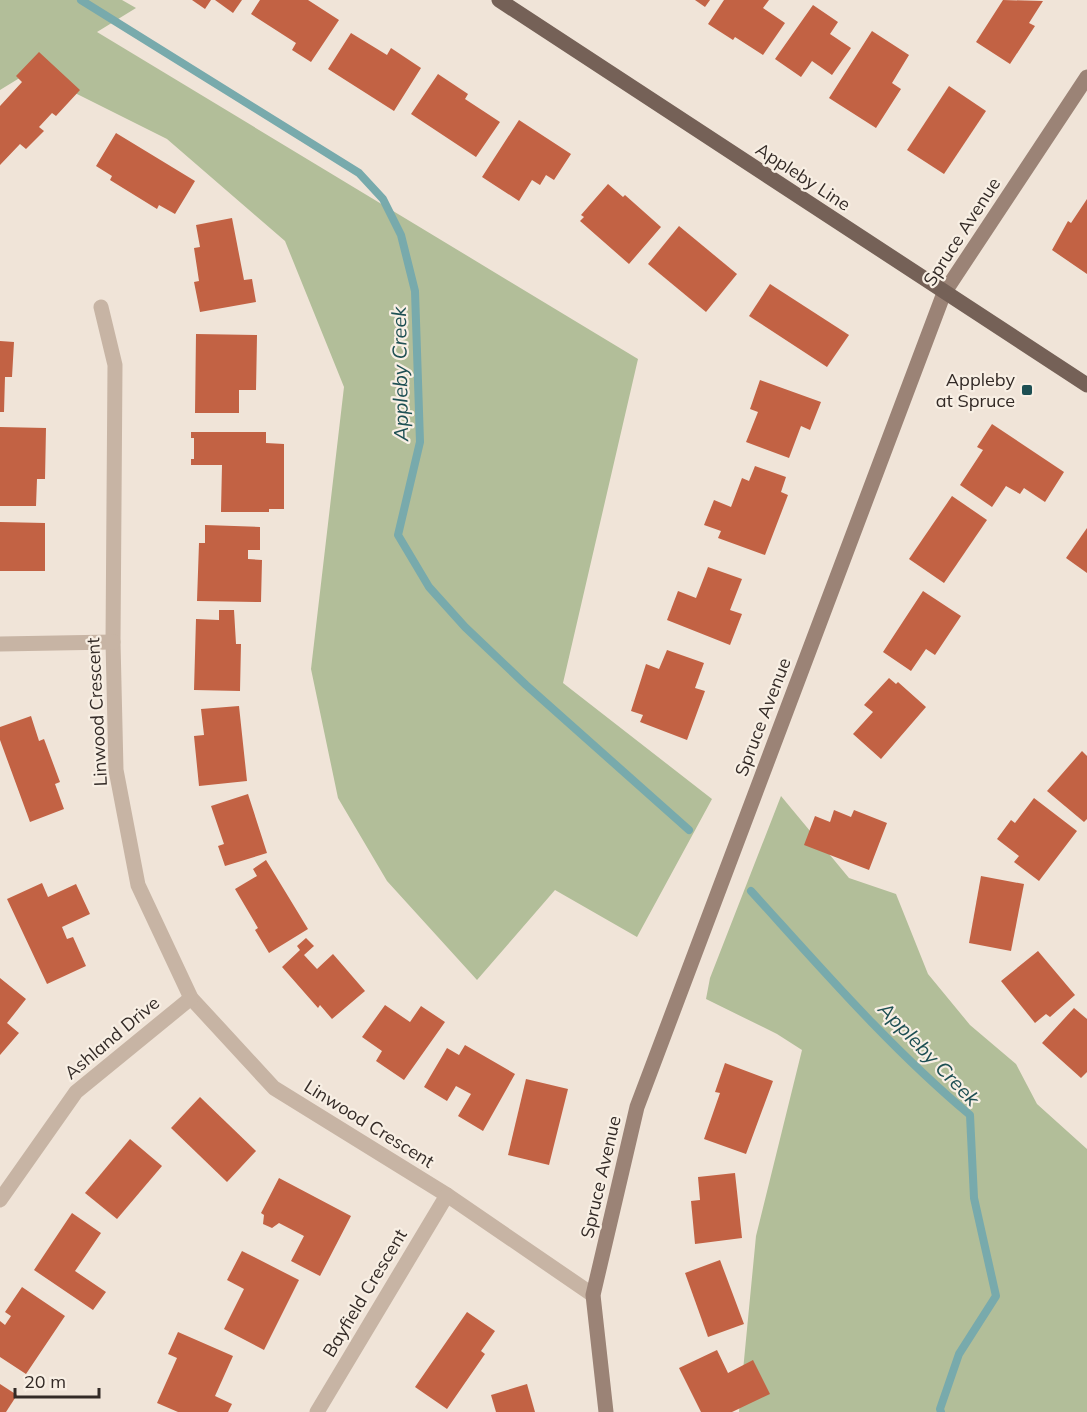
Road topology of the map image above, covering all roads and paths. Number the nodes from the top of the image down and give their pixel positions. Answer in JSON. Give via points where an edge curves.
{"nodes":[{"id":1,"x":499,"y":0,"type":"edge"},
{"id":2,"x":1087,"y":77,"type":"edge"},
{"id":3,"x":944,"y":293,"type":"junction"},
{"id":4,"x":101,"y":307,"type":"dead end"},
{"id":5,"x":1087,"y":385,"type":"edge"},
{"id":6,"x":113,"y":642,"type":"junction"},
{"id":7,"x":0,"y":644,"type":"edge"},
{"id":8,"x":191,"y":998,"type":"junction"},
{"id":9,"x":447,"y":1195,"type":"junction"},
{"id":10,"x":0,"y":1200,"type":"edge"},
{"id":11,"x":593,"y":1294,"type":"junction"},
{"id":12,"x":317,"y":1412,"type":"edge"},
{"id":13,"x":606,"y":1412,"type":"edge"}],
"edges":[{"from":1,"to":3,"type":"main road","name":"Appleby Line"},
{"from":2,"to":3,"type":"street","name":"Spruce Avenue"},
{"from":3,"to":5,"type":"main road","name":"Appleby Line"},
{"from":3,"to":11,"type":"street","name":"Spruce Avenue","via":[[637,1107]]},
{"from":4,"to":6,"type":"street","name":"Linwood Crescent","via":[[115,365]]},
{"from":6,"to":7,"type":"street"},
{"from":6,"to":8,"type":"street","name":"Linwood Crescent","via":[[116,770],[138,885]]},
{"from":8,"to":9,"type":"street","name":"Linwood Crescent","via":[[274,1088]]},
{"from":8,"to":10,"type":"street","name":"Ashland Drive","via":[[76,1092]]},
{"from":9,"to":11,"type":"street","name":"Linwood Crescent"},
{"from":9,"to":12,"type":"street","name":"Bayfield Crescent"},
{"from":11,"to":13,"type":"street","name":"Spruce Avenue"}]}
